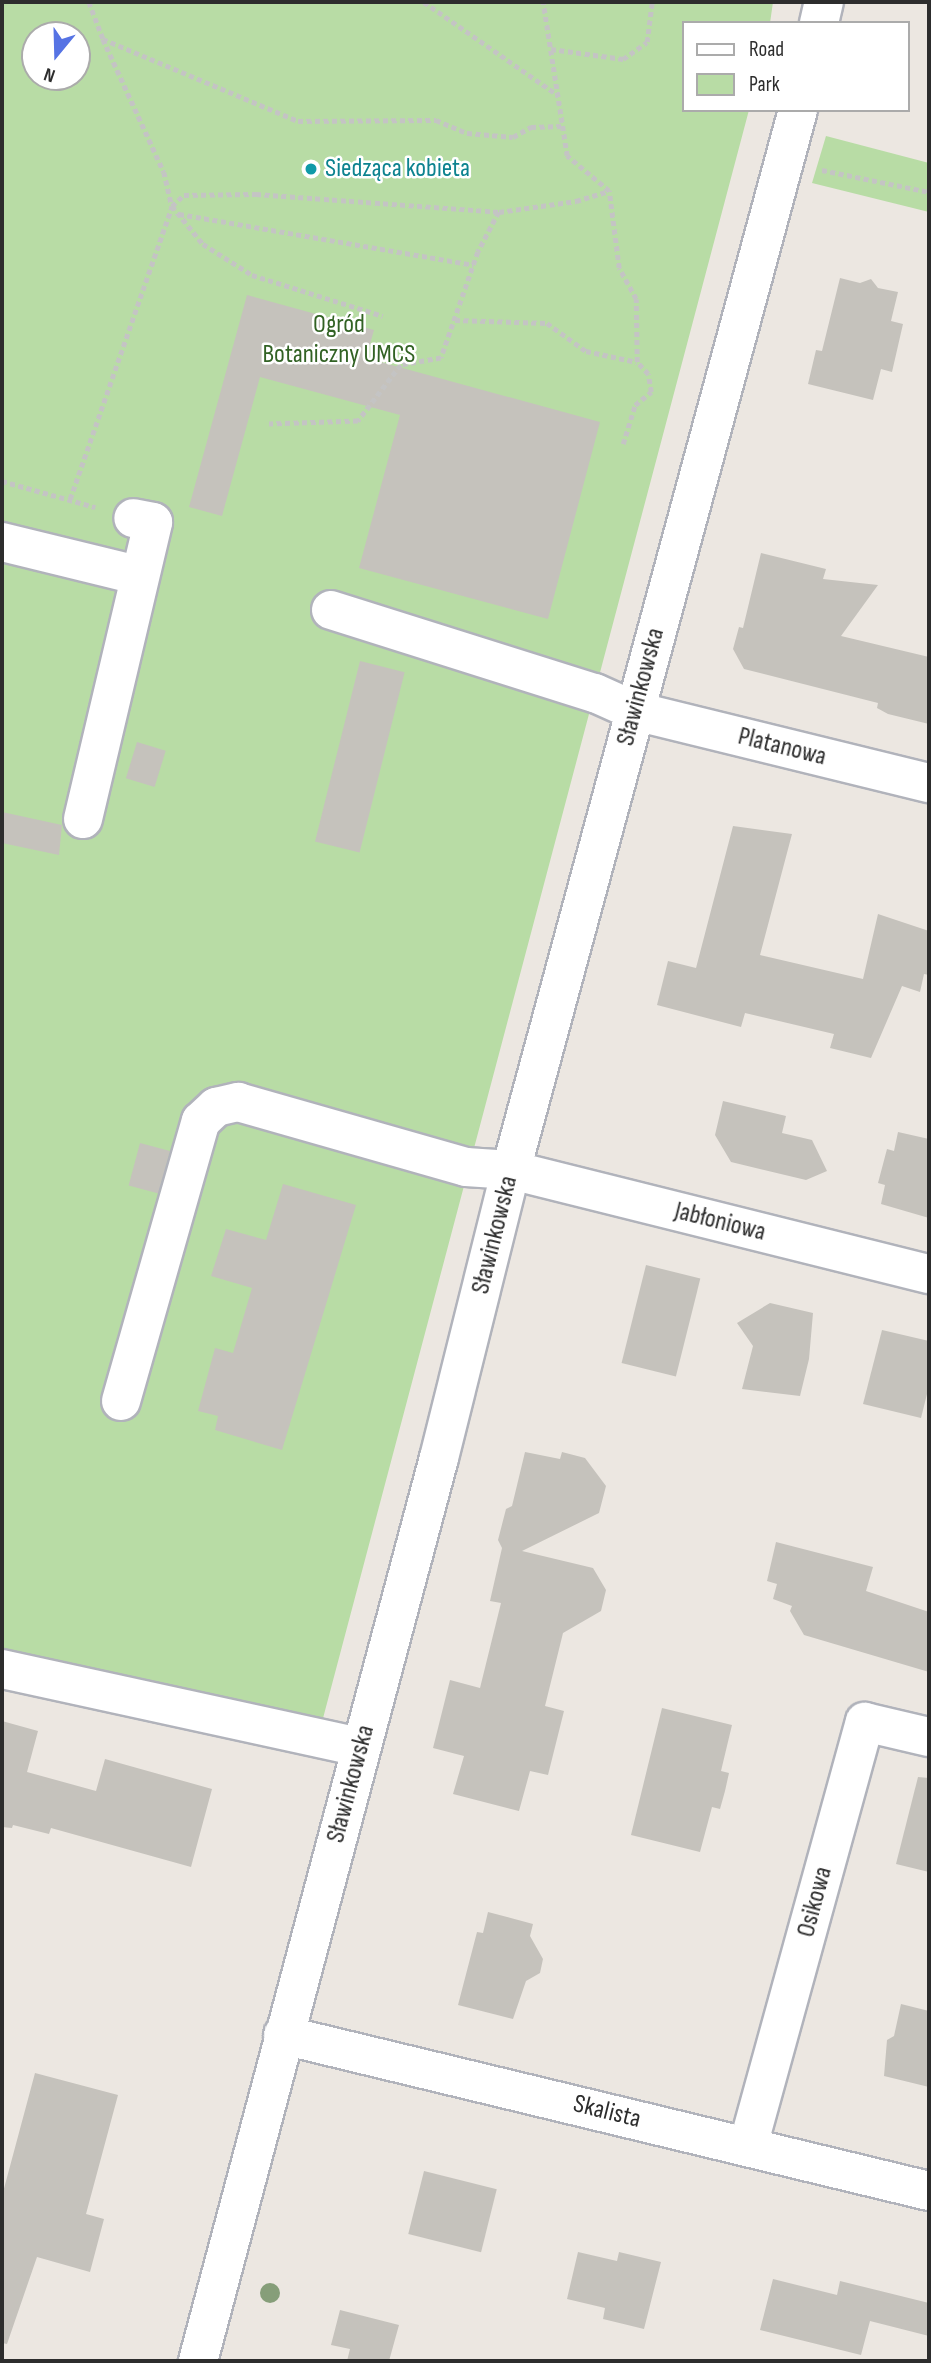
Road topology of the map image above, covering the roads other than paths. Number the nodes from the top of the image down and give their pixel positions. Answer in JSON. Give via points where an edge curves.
{"nodes":[{"id":1,"x":824,"y":2,"type":"edge"},
{"id":2,"x":819,"y":21,"type":"edge"},
{"id":3,"x":797,"y":112,"type":"edge"},
{"id":4,"x":132,"y":518,"type":"road end"},
{"id":5,"x":2,"y":542,"type":"edge"},
{"id":6,"x":137,"y":575,"type":"junction"},
{"id":7,"x":331,"y":610,"type":"dead end"},
{"id":8,"x":635,"y":710,"type":"junction"},
{"id":9,"x":929,"y":783,"type":"edge"},
{"id":10,"x":83,"y":819,"type":"dead end"},
{"id":11,"x":510,"y":1170,"type":"junction"},
{"id":12,"x":929,"y":1274,"type":"edge"},
{"id":13,"x":121,"y":1401,"type":"dead end"},
{"id":14,"x":2,"y":1669,"type":"edge"},
{"id":15,"x":929,"y":1737,"type":"edge"},
{"id":16,"x":361,"y":1747,"type":"junction"},
{"id":17,"x":284,"y":2035,"type":"junction"},
{"id":18,"x":748,"y":2146,"type":"junction"},
{"id":19,"x":929,"y":2191,"type":"edge"},
{"id":20,"x":198,"y":2361,"type":"edge"}],
"edges":[{"from":1,"to":2,"type":"street"},
{"from":3,"to":8,"type":"street","name":"Sławinkowska"},
{"from":4,"to":6,"type":"street","via":[[153,522]]},
{"from":5,"to":6,"type":"street"},
{"from":6,"to":10,"type":"street"},
{"from":7,"to":8,"type":"street","name":"Platanowa","via":[[595,693]]},
{"from":8,"to":9,"type":"street","name":"Platanowa"},
{"from":8,"to":11,"type":"street","name":"Sławinkowska"},
{"from":11,"to":12,"type":"street","name":"Jabłoniowa"},
{"from":11,"to":13,"type":"street","name":"Jabłoniowa","via":[[466,1167],[238,1102],[216,1107],[201,1121]]},
{"from":11,"to":16,"type":"street","name":"Sławinkowska"},
{"from":14,"to":16,"type":"street"},
{"from":15,"to":18,"type":"street","name":"Osikowa","via":[[864,1722]]},
{"from":16,"to":17,"type":"street","name":"Sławinkowska"},
{"from":17,"to":18,"type":"street","name":"Skalista"},
{"from":17,"to":20,"type":"street","name":"Sławinkowska"},
{"from":18,"to":19,"type":"street","name":"Skalista"}]}
